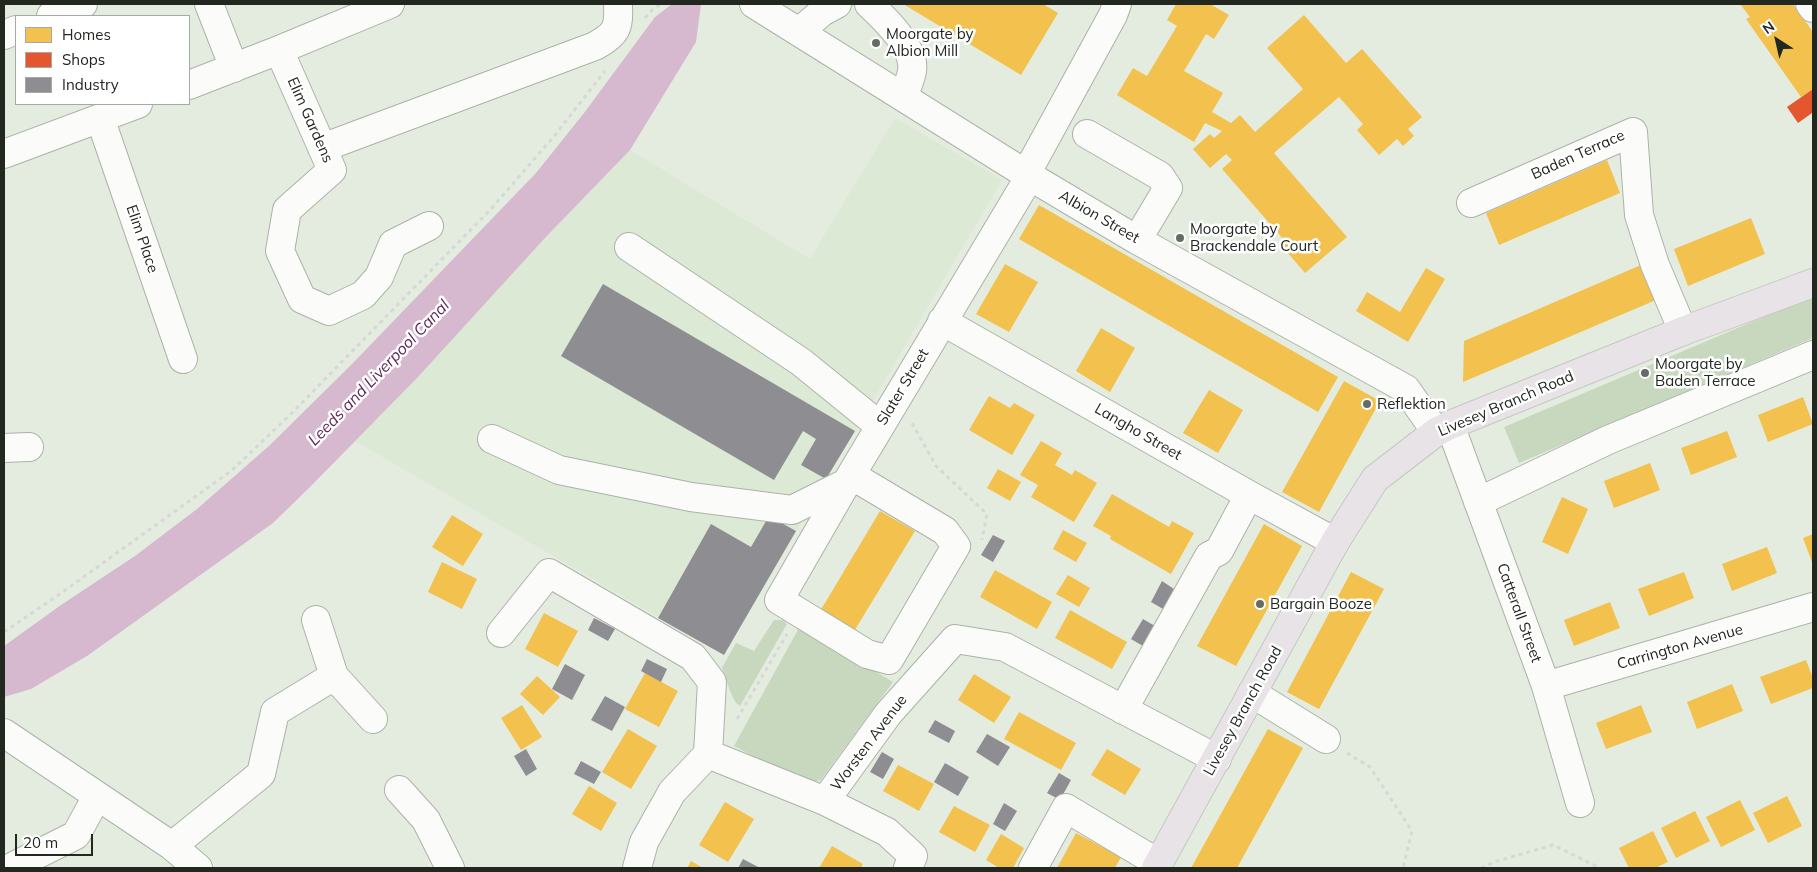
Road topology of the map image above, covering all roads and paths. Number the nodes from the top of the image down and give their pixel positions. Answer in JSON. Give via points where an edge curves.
{"nodes":[{"id":1,"x":83,"y":4,"type":"edge"},
{"id":2,"x":209,"y":4,"type":"edge"},
{"id":3,"x":390,"y":4,"type":"edge"},
{"id":4,"x":618,"y":4,"type":"edge"},
{"id":5,"x":661,"y":4,"type":"edge"},
{"id":6,"x":754,"y":4,"type":"edge"},
{"id":7,"x":837,"y":4,"type":"edge"},
{"id":8,"x":869,"y":4,"type":"edge"},
{"id":9,"x":1117,"y":4,"type":"edge"},
{"id":10,"x":1810,"y":4,"type":"edge"},
{"id":11,"x":1813,"y":8,"type":"edge"},
{"id":12,"x":54,"y":15,"type":"edge"},
{"id":13,"x":643,"y":21,"type":"dead end"},
{"id":14,"x":799,"y":32,"type":"junction"},
{"id":15,"x":279,"y":50,"type":"junction"},
{"id":16,"x":610,"y":65,"type":"dead end"},
{"id":17,"x":234,"y":68,"type":"junction"},
{"id":18,"x":190,"y":84,"type":"edge"},
{"id":19,"x":903,"y":97,"type":"junction"},
{"id":20,"x":135,"y":105,"type":"edge"},
{"id":21,"x":100,"y":118,"type":"junction"},
{"id":22,"x":1086,"y":134,"type":"dead end"},
{"id":23,"x":322,"y":148,"type":"junction"},
{"id":24,"x":5,"y":152,"type":"edge"},
{"id":25,"x":1028,"y":175,"type":"junction"},
{"id":26,"x":1471,"y":203,"type":"dead end"},
{"id":27,"x":429,"y":226,"type":"dead end"},
{"id":28,"x":1137,"y":240,"type":"junction"},
{"id":29,"x":629,"y":247,"type":"dead end"},
{"id":30,"x":1813,"y":282,"type":"edge"},
{"id":31,"x":942,"y":321,"type":"junction"},
{"id":32,"x":1684,"y":331,"type":"junction"},
{"id":33,"x":1813,"y":355,"type":"edge"},
{"id":34,"x":184,"y":359,"type":"dead end"},
{"id":35,"x":880,"y":426,"type":"junction"},
{"id":36,"x":1443,"y":429,"type":"junction"},
{"id":37,"x":492,"y":439,"type":"dead end"},
{"id":38,"x":848,"y":479,"type":"junction"},
{"id":39,"x":1249,"y":495,"type":"junction"},
{"id":40,"x":1478,"y":502,"type":"junction"},
{"id":41,"x":1335,"y":542,"type":"junction"},
{"id":42,"x":779,"y":600,"type":"junction"},
{"id":43,"x":1813,"y":607,"type":"edge"},
{"id":44,"x":316,"y":620,"type":"dead end"},
{"id":45,"x":4,"y":632,"type":"edge"},
{"id":46,"x":501,"y":633,"type":"dead end"},
{"id":47,"x":334,"y":676,"type":"junction"},
{"id":48,"x":1546,"y":686,"type":"junction"},
{"id":49,"x":1252,"y":693,"type":"junction"},
{"id":50,"x":1123,"y":710,"type":"junction"},
{"id":51,"x":373,"y":719,"type":"dead end"},
{"id":52,"x":736,"y":720,"type":"dead end"},
{"id":53,"x":4,"y":733,"type":"edge"},
{"id":54,"x":1326,"y":739,"type":"joint"},
{"id":55,"x":708,"y":754,"type":"junction"},
{"id":56,"x":1217,"y":759,"type":"junction"},
{"id":57,"x":399,"y":790,"type":"dead end"},
{"id":58,"x":97,"y":796,"type":"junction"},
{"id":59,"x":825,"y":802,"type":"junction"},
{"id":60,"x":1580,"y":803,"type":"dead end"},
{"id":61,"x":172,"y":846,"type":"junction"},
{"id":62,"x":1157,"y":866,"type":"edge"},
{"id":63,"x":10,"y":868,"type":"edge"},
{"id":64,"x":198,"y":868,"type":"edge"},
{"id":65,"x":450,"y":868,"type":"edge"},
{"id":66,"x":637,"y":868,"type":"edge"},
{"id":67,"x":908,"y":868,"type":"edge"},
{"id":68,"x":1033,"y":868,"type":"edge"},
{"id":69,"x":1403,"y":868,"type":"edge"},
{"id":70,"x":1481,"y":868,"type":"edge"},
{"id":71,"x":1600,"y":868,"type":"edge"}],
"edges":[{"from":1,"to":12,"type":"street"},
{"from":2,"to":17,"type":"street"},
{"from":3,"to":15,"type":"street"},
{"from":4,"to":23,"type":"street","via":[[619,23],[608,39],[595,46]]},
{"from":5,"to":13,"type":"path","via":[[653,8]]},
{"from":6,"to":14,"type":"street","name":"Albion Street"},
{"from":7,"to":14,"type":"street"},
{"from":8,"to":19,"type":"street","via":[[900,36],[910,55],[913,70]]},
{"from":9,"to":25,"type":"street","name":"Slater Street"},
{"from":10,"to":11,"type":"street"},
{"from":14,"to":19,"type":"street","name":"Albion Street"},
{"from":15,"to":17,"type":"street"},
{"from":15,"to":23,"type":"street","name":"Elim Gardens"},
{"from":16,"to":45,"type":"path","via":[[491,209],[290,416],[231,471]]},
{"from":17,"to":18,"type":"street"},
{"from":19,"to":25,"type":"street","name":"Albion Street"},
{"from":20,"to":21,"type":"street"},
{"from":21,"to":24,"type":"street"},
{"from":21,"to":34,"type":"street","name":"Elim Place"},
{"from":22,"to":28,"type":"street","via":[[1160,176],[1168,188]]},
{"from":23,"to":27,"type":"street","name":"Elim Gardens","via":[[332,170],[287,210],[280,250],[302,299],[329,311],[363,295],[379,277],[393,244]]},
{"from":25,"to":28,"type":"street","name":"Albion Street"},
{"from":25,"to":31,"type":"street","name":"Slater Street"},
{"from":26,"to":32,"type":"street","name":"Baden Terrace","via":[[1633,132],[1638,215],[1655,265]]},
{"from":28,"to":36,"type":"street","name":"Albion Street","via":[[1406,389]]},
{"from":29,"to":35,"type":"street","via":[[801,362]]},
{"from":30,"to":32,"type":"main road","name":"Livesey Branch Road"},
{"from":31,"to":35,"type":"street","name":"Slater Street"},
{"from":31,"to":39,"type":"street","name":"Langho Street"},
{"from":32,"to":36,"type":"main road","name":"Livesey Branch Road"},
{"from":33,"to":40,"type":"street","via":[[1608,440]]},
{"from":35,"to":38,"type":"street","name":"Slater Street"},
{"from":36,"to":40,"type":"street","name":"Catterall Street"},
{"from":36,"to":41,"type":"main road","name":"Livesey Branch Road","via":[[1375,479]]},
{"from":37,"to":38,"type":"street","via":[[559,470],[691,496],[792,510]]},
{"from":38,"to":42,"type":"street","name":"Slater Street"},
{"from":38,"to":42,"type":"street","via":[[945,531],[956,546],[889,660],[867,654]]},
{"from":39,"to":41,"type":"street","name":"Langho Street"},
{"from":39,"to":50,"type":"street","via":[[1219,551],[1209,556]]},
{"from":40,"to":48,"type":"street","name":"Catterall Street"},
{"from":41,"to":49,"type":"main road","name":"Livesey Branch Road"},
{"from":42,"to":52,"type":"path","via":[[792,627]]},
{"from":43,"to":48,"type":"street","name":"Carrington Avenue"},
{"from":44,"to":47,"type":"street"},
{"from":46,"to":55,"type":"street","via":[[549,573],[693,657],[712,682]]},
{"from":47,"to":51,"type":"street"},
{"from":47,"to":61,"type":"street","via":[[275,712],[261,774]]},
{"from":48,"to":60,"type":"street","name":"Catterall Street"},
{"from":49,"to":54,"type":"street"},
{"from":49,"to":56,"type":"main road","name":"Livesey Branch Road"},
{"from":50,"to":56,"type":"street","name":"Worsten Avenue"},
{"from":50,"to":59,"type":"street","name":"Worsten Avenue","via":[[1005,647],[955,639],[888,714]]},
{"from":53,"to":58,"type":"street"},
{"from":54,"to":69,"type":"path","via":[[1370,767],[1412,831]]},
{"from":55,"to":59,"type":"street","name":"Worsten Avenue"},
{"from":55,"to":66,"type":"street","via":[[672,792],[644,842]]},
{"from":56,"to":62,"type":"main road","name":"Livesey Branch Road"},
{"from":57,"to":65,"type":"street","via":[[426,820]]},
{"from":58,"to":61,"type":"street"},
{"from":58,"to":63,"type":"street","via":[[76,834]]},
{"from":59,"to":67,"type":"street","via":[[887,832],[913,856]]},
{"from":61,"to":64,"type":"street"},
{"from":62,"to":68,"type":"street","via":[[1066,808]]},
{"from":70,"to":71,"type":"path","via":[[1552,845]]}]}
